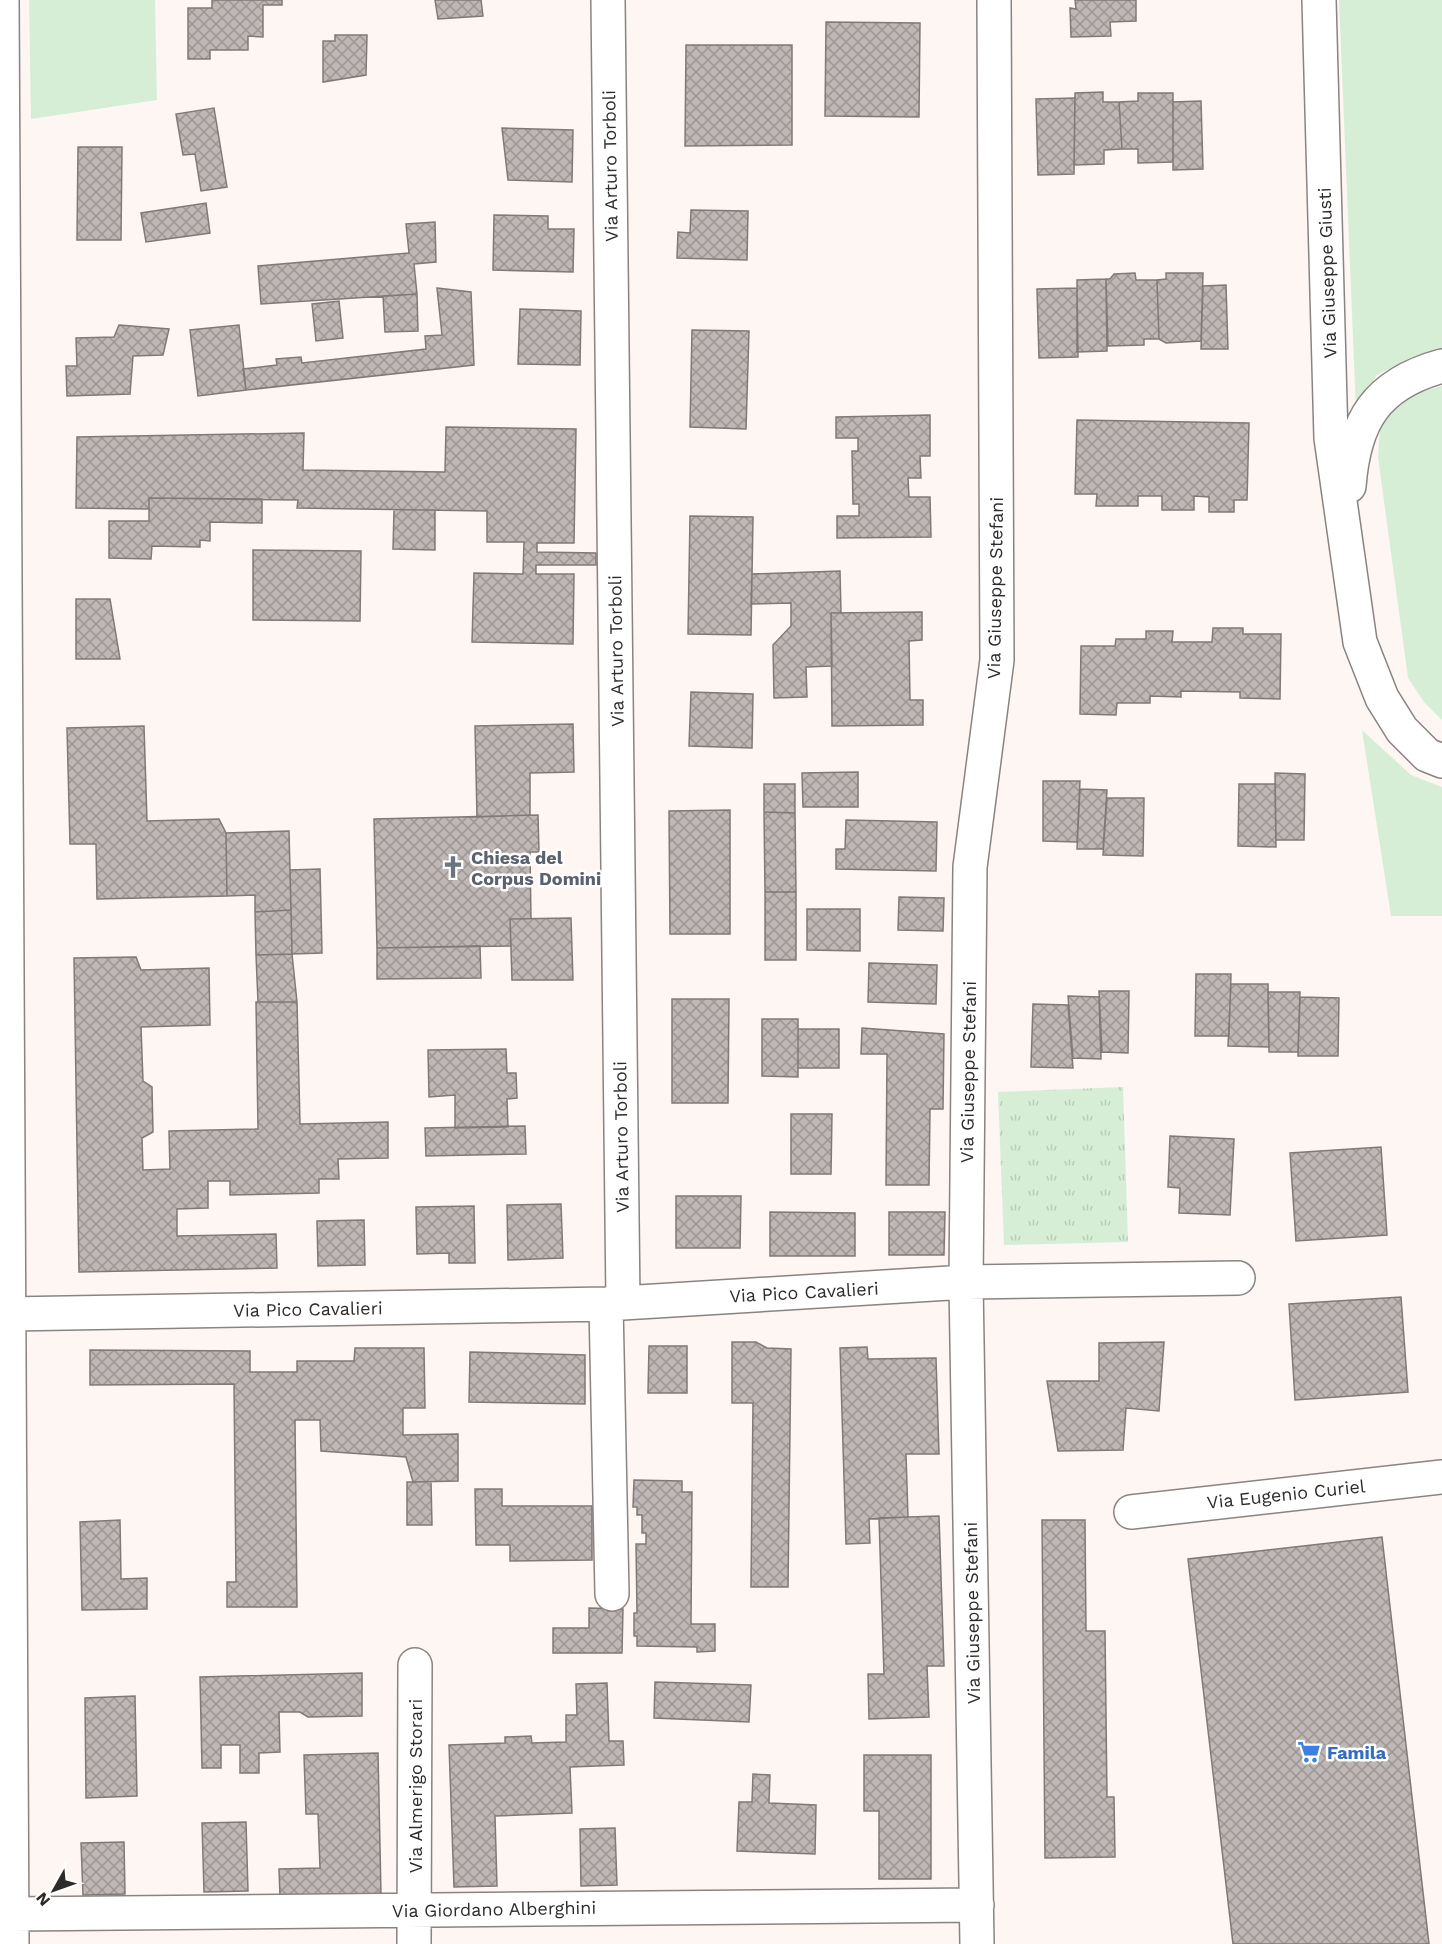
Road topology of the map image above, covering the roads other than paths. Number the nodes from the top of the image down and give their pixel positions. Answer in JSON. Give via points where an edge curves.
{"nodes":[{"id":1,"x":2,"y":0,"type":"edge"},
{"id":2,"x":608,"y":0,"type":"edge"},
{"id":3,"x":994,"y":0,"type":"edge"},
{"id":4,"x":1319,"y":0,"type":"edge"},
{"id":5,"x":1442,"y":366,"type":"edge"},
{"id":6,"x":2,"y":419,"type":"edge"},
{"id":7,"x":1345,"y":545,"type":"junction"},
{"id":8,"x":3,"y":756,"type":"edge"},
{"id":9,"x":1442,"y":760,"type":"edge"},
{"id":10,"x":4,"y":915,"type":"edge"},
{"id":11,"x":1238,"y":1278,"type":"dead end"},
{"id":12,"x":966,"y":1282,"type":"junction"},
{"id":13,"x":6,"y":1303,"type":"edge"},
{"id":14,"x":615,"y":1303,"type":"junction"},
{"id":15,"x":1442,"y":1477,"type":"edge"},
{"id":16,"x":1131,"y":1512,"type":"dead end"},
{"id":17,"x":612,"y":1594,"type":"dead end"},
{"id":18,"x":415,"y":1665,"type":"dead end"},
{"id":19,"x":6,"y":1827,"type":"edge"},
{"id":20,"x":977,"y":1905,"type":"junction"},
{"id":21,"x":415,"y":1910,"type":"junction"},
{"id":22,"x":12,"y":1929,"type":"edge"},
{"id":23,"x":414,"y":1944,"type":"edge"},
{"id":24,"x":977,"y":1944,"type":"edge"}],
"edges":[{"from":1,"to":6,"type":"street"},
{"from":2,"to":14,"type":"street","name":"Via Arturo Torboli"},
{"from":3,"to":12,"type":"street","name":"Via Giuseppe Stefani","via":[[997,660],[970,867]]},
{"from":4,"to":7,"type":"street","name":"Via Giuseppe Giusti","via":[[1331,438]]},
{"from":5,"to":7,"type":"street","name":"Via Giuseppe Giusti","via":[[1389,391],[1372,407],[1359,429],[1351,456]]},
{"from":6,"to":8,"type":"street"},
{"from":7,"to":9,"type":"street","name":"Via Giuseppe Giusti","via":[[1360,642],[1382,698],[1402,730],[1427,755]]},
{"from":8,"to":10,"type":"street"},
{"from":10,"to":13,"type":"street"},
{"from":11,"to":12,"type":"street"},
{"from":12,"to":14,"type":"street","name":"Via Pico Cavalieri"},
{"from":12,"to":20,"type":"street","name":"Via Giuseppe Stefani"},
{"from":13,"to":14,"type":"street","name":"Via Pico Cavalieri"},
{"from":13,"to":19,"type":"street"},
{"from":14,"to":17,"type":"street"},
{"from":15,"to":16,"type":"street","name":"Via Eugenio Curiel"},
{"from":18,"to":21,"type":"street","name":"Via Almerigo Storari"},
{"from":19,"to":22,"type":"street"},
{"from":20,"to":21,"type":"street","name":"Via Giordano Alberghini"},
{"from":20,"to":24,"type":"street","name":"Via Giuseppe Stefani"},
{"from":21,"to":22,"type":"street","name":"Via Giordano Alberghini"},
{"from":21,"to":23,"type":"street","name":"Via Almerigo Storari"}]}
